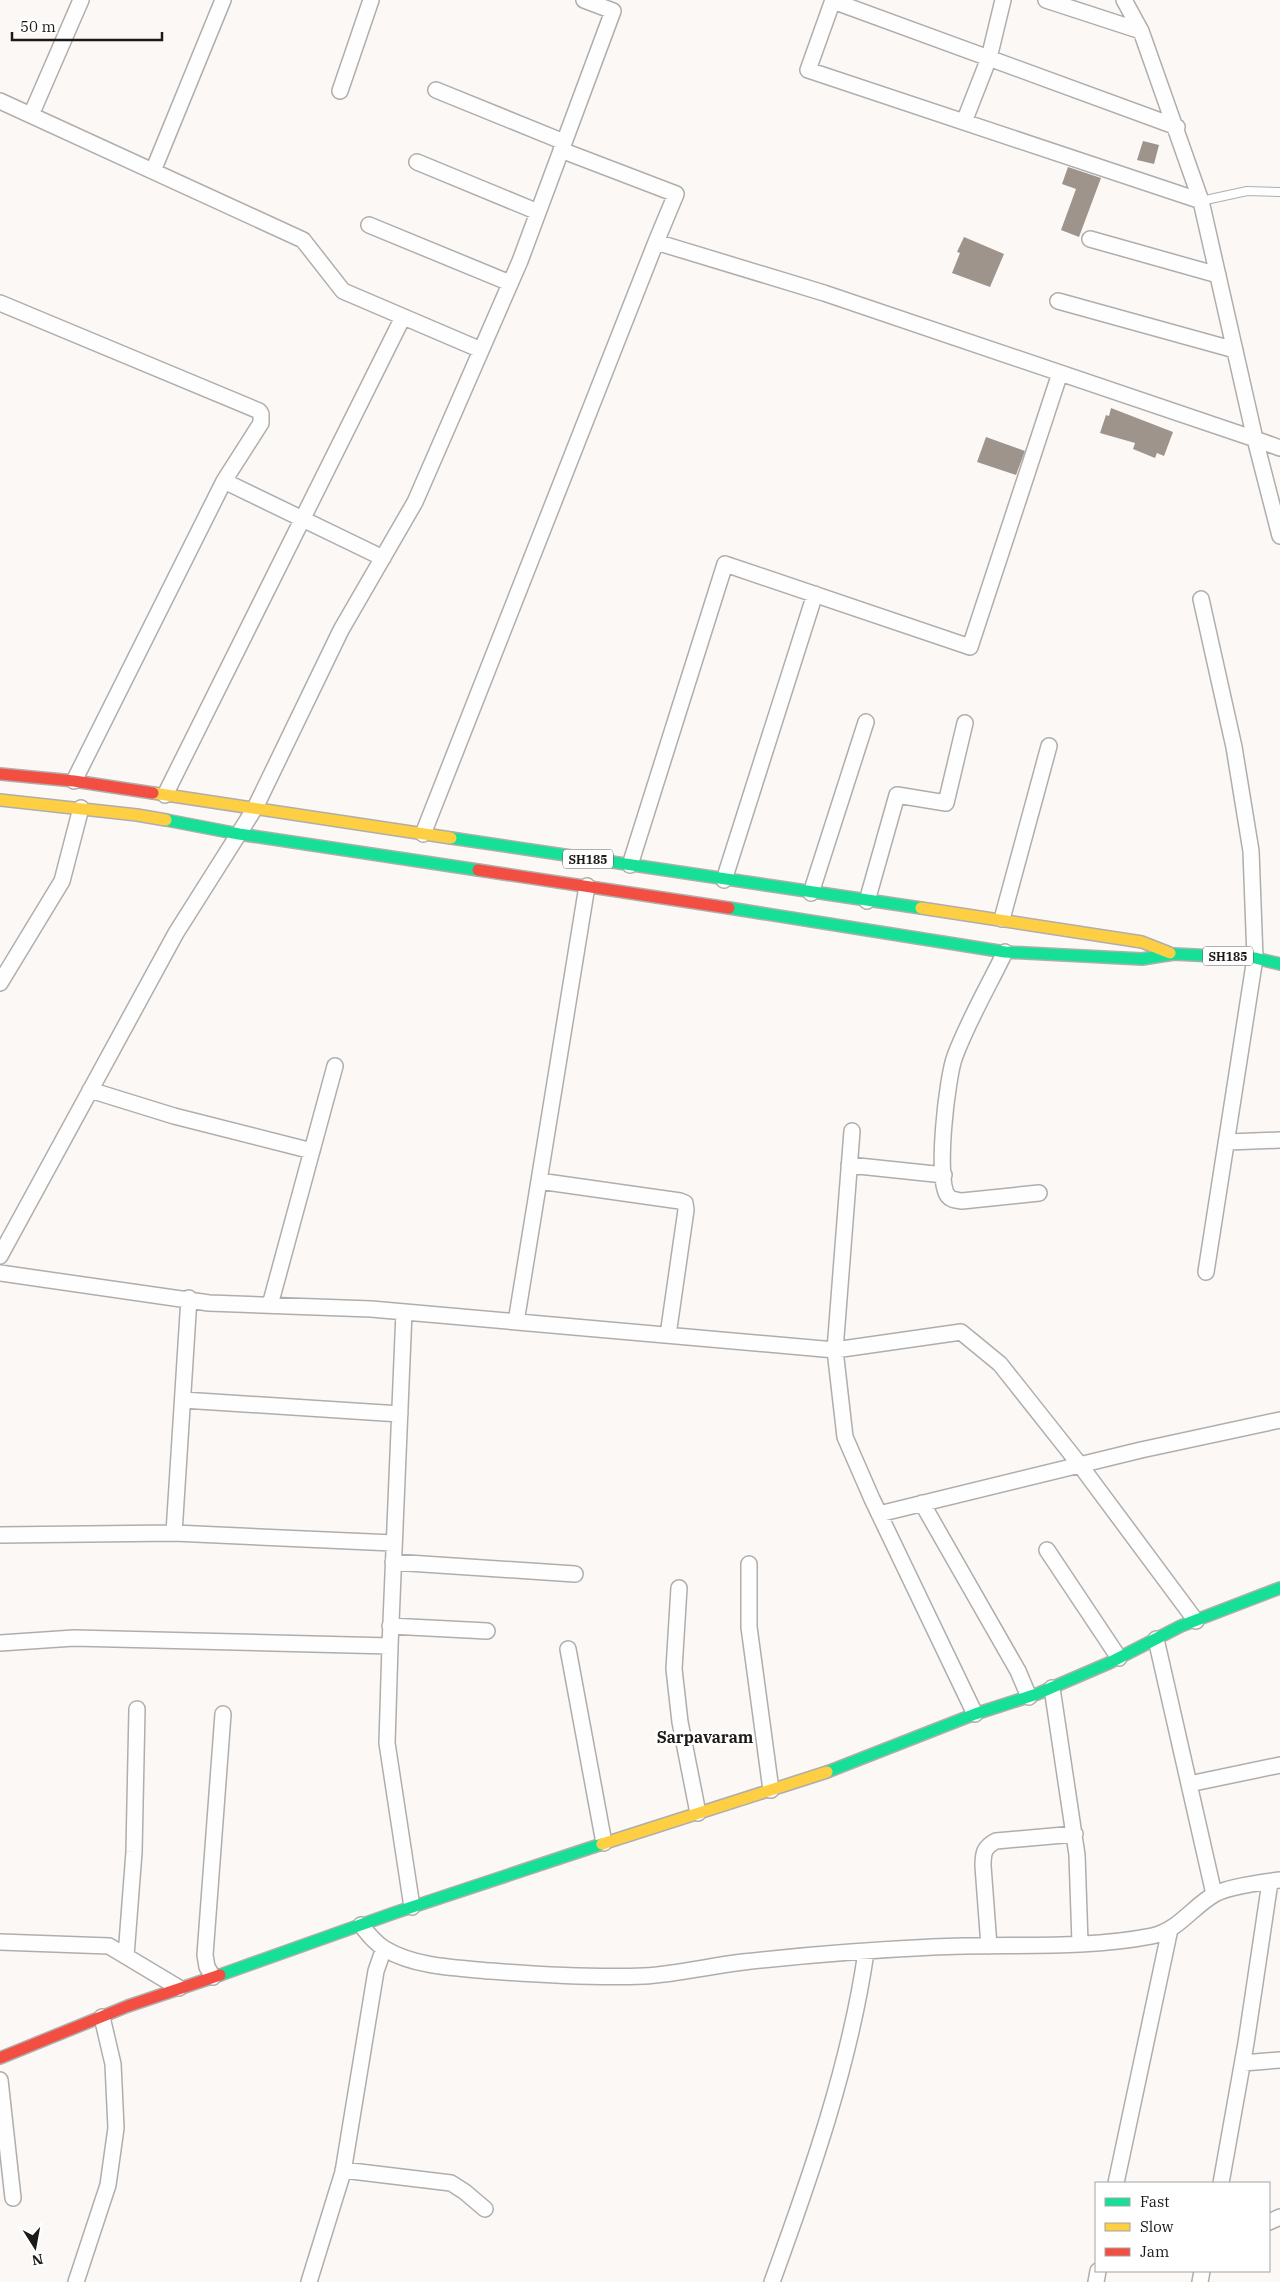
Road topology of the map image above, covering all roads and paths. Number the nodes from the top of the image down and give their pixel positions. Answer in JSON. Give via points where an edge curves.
{"nodes":[{"id":1,"x":81,"y":0,"type":"edge"},
{"id":2,"x":223,"y":0,"type":"edge"},
{"id":3,"x":371,"y":0,"type":"edge"},
{"id":4,"x":584,"y":0,"type":"edge"},
{"id":5,"x":833,"y":0,"type":"edge"},
{"id":6,"x":1003,"y":0,"type":"edge"},
{"id":7,"x":1046,"y":0,"type":"edge"},
{"id":8,"x":1124,"y":0,"type":"edge"},
{"id":9,"x":615,"y":6,"type":"edge"},
{"id":10,"x":1141,"y":31,"type":"junction"},
{"id":11,"x":989,"y":58,"type":"junction"},
{"id":12,"x":436,"y":90,"type":"dead end"},
{"id":13,"x":340,"y":91,"type":"dead end"},
{"id":14,"x":0,"y":101,"type":"edge"},
{"id":15,"x":31,"y":115,"type":"junction"},
{"id":16,"x":964,"y":122,"type":"junction"},
{"id":17,"x":1177,"y":127,"type":"junction"},
{"id":18,"x":562,"y":146,"type":"junction"},
{"id":19,"x":417,"y":162,"type":"dead end"},
{"id":20,"x":153,"y":171,"type":"junction"},
{"id":21,"x":1280,"y":192,"type":"edge"},
{"id":22,"x":1202,"y":201,"type":"junction"},
{"id":23,"x":538,"y":212,"type":"junction"},
{"id":24,"x":369,"y":225,"type":"dead end"},
{"id":25,"x":1090,"y":239,"type":"dead end"},
{"id":26,"x":656,"y":242,"type":"junction"},
{"id":27,"x":1218,"y":276,"type":"junction"},
{"id":28,"x":510,"y":283,"type":"junction"},
{"id":29,"x":1058,"y":301,"type":"dead end"},
{"id":30,"x":0,"y":303,"type":"edge"},
{"id":31,"x":403,"y":317,"type":"junction"},
{"id":32,"x":481,"y":350,"type":"junction"},
{"id":33,"x":1235,"y":350,"type":"junction"},
{"id":34,"x":1060,"y":373,"type":"junction"},
{"id":35,"x":1255,"y":439,"type":"junction"},
{"id":36,"x":1280,"y":448,"type":"edge"},
{"id":37,"x":224,"y":481,"type":"junction"},
{"id":38,"x":303,"y":519,"type":"junction"},
{"id":39,"x":1280,"y":536,"type":"edge"},
{"id":40,"x":383,"y":558,"type":"junction"},
{"id":41,"x":815,"y":594,"type":"junction"},
{"id":42,"x":1201,"y":599,"type":"dead end"},
{"id":43,"x":866,"y":722,"type":"dead end"},
{"id":44,"x":965,"y":723,"type":"dead end"},
{"id":45,"x":1049,"y":746,"type":"dead end"},
{"id":46,"x":0,"y":774,"type":"edge"},
{"id":47,"x":74,"y":781,"type":"junction"},
{"id":48,"x":165,"y":795,"type":"junction"},
{"id":49,"x":0,"y":800,"type":"edge"},
{"id":50,"x":81,"y":808,"type":"junction"},
{"id":51,"x":255,"y":808,"type":"junction"},
{"id":52,"x":239,"y":834,"type":"junction"},
{"id":53,"x":423,"y":834,"type":"junction"},
{"id":54,"x":630,"y":866,"type":"junction"},
{"id":55,"x":724,"y":880,"type":"junction"},
{"id":56,"x":588,"y":886,"type":"junction"},
{"id":57,"x":811,"y":893,"type":"junction"},
{"id":58,"x":867,"y":901,"type":"junction"},
{"id":59,"x":1002,"y":919,"type":"junction"},
{"id":60,"x":1005,"y":952,"type":"junction"},
{"id":61,"x":1174,"y":954,"type":"junction"},
{"id":62,"x":1255,"y":958,"type":"junction"},
{"id":63,"x":1280,"y":964,"type":"edge"},
{"id":64,"x":0,"y":983,"type":"edge"},
{"id":65,"x":334,"y":1066,"type":"dead end"},
{"id":66,"x":90,"y":1090,"type":"junction"},
{"id":67,"x":852,"y":1131,"type":"dead end"},
{"id":68,"x":1280,"y":1140,"type":"edge"},
{"id":69,"x":1228,"y":1142,"type":"junction"},
{"id":70,"x":312,"y":1151,"type":"junction"},
{"id":71,"x":849,"y":1164,"type":"junction"},
{"id":72,"x":944,"y":1175,"type":"junction"},
{"id":73,"x":539,"y":1181,"type":"junction"},
{"id":74,"x":1039,"y":1193,"type":"dead end"},
{"id":75,"x":2,"y":1251,"type":"edge"},
{"id":76,"x":1206,"y":1272,"type":"dead end"},
{"id":77,"x":0,"y":1273,"type":"edge"},
{"id":78,"x":189,"y":1298,"type":"junction"},
{"id":79,"x":270,"y":1305,"type":"junction"},
{"id":80,"x":404,"y":1312,"type":"junction"},
{"id":81,"x":516,"y":1322,"type":"junction"},
{"id":82,"x":668,"y":1336,"type":"junction"},
{"id":83,"x":835,"y":1350,"type":"junction"},
{"id":84,"x":183,"y":1400,"type":"junction"},
{"id":85,"x":400,"y":1414,"type":"junction"},
{"id":86,"x":1280,"y":1420,"type":"edge"},
{"id":87,"x":1080,"y":1464,"type":"junction"},
{"id":88,"x":922,"y":1503,"type":"junction"},
{"id":89,"x":878,"y":1514,"type":"junction"},
{"id":90,"x":174,"y":1533,"type":"junction"},
{"id":91,"x":0,"y":1535,"type":"edge"},
{"id":92,"x":394,"y":1543,"type":"junction"},
{"id":93,"x":1047,"y":1550,"type":"dead end"},
{"id":94,"x":393,"y":1562,"type":"junction"},
{"id":95,"x":749,"y":1564,"type":"dead end"},
{"id":96,"x":575,"y":1574,"type":"dead end"},
{"id":97,"x":679,"y":1588,"type":"dead end"},
{"id":98,"x":1280,"y":1588,"type":"edge"},
{"id":99,"x":1196,"y":1620,"type":"junction"},
{"id":100,"x":390,"y":1626,"type":"junction"},
{"id":101,"x":487,"y":1631,"type":"dead end"},
{"id":102,"x":1156,"y":1639,"type":"junction"},
{"id":103,"x":0,"y":1643,"type":"edge"},
{"id":104,"x":390,"y":1646,"type":"junction"},
{"id":105,"x":568,"y":1648,"type":"dead end"},
{"id":106,"x":1119,"y":1658,"type":"junction"},
{"id":107,"x":1052,"y":1688,"type":"junction"},
{"id":108,"x":1029,"y":1697,"type":"junction"},
{"id":109,"x":137,"y":1709,"type":"dead end"},
{"id":110,"x":222,"y":1714,"type":"dead end"},
{"id":111,"x":975,"y":1714,"type":"junction"},
{"id":112,"x":1280,"y":1764,"type":"edge"},
{"id":113,"x":1189,"y":1784,"type":"junction"},
{"id":114,"x":771,"y":1790,"type":"junction"},
{"id":115,"x":698,"y":1813,"type":"junction"},
{"id":116,"x":1074,"y":1834,"type":"junction"},
{"id":117,"x":604,"y":1843,"type":"junction"},
{"id":118,"x":1275,"y":1881,"type":"edge"},
{"id":119,"x":1214,"y":1894,"type":"junction"},
{"id":120,"x":412,"y":1907,"type":"junction"},
{"id":121,"x":361,"y":1925,"type":"junction"},
{"id":122,"x":1170,"y":1929,"type":"junction"},
{"id":123,"x":0,"y":1942,"type":"edge"},
{"id":124,"x":1080,"y":1943,"type":"junction"},
{"id":125,"x":989,"y":1946,"type":"junction"},
{"id":126,"x":384,"y":1948,"type":"junction"},
{"id":127,"x":866,"y":1952,"type":"junction"},
{"id":128,"x":126,"y":1956,"type":"junction"},
{"id":129,"x":212,"y":1977,"type":"junction"},
{"id":130,"x":179,"y":1988,"type":"junction"},
{"id":131,"x":102,"y":2017,"type":"junction"},
{"id":132,"x":0,"y":2058,"type":"edge"},
{"id":133,"x":1280,"y":2060,"type":"edge"},
{"id":134,"x":1243,"y":2063,"type":"junction"},
{"id":135,"x":0,"y":2080,"type":"edge"},
{"id":136,"x":343,"y":2170,"type":"junction"},
{"id":137,"x":1116,"y":2182,"type":"edge"},
{"id":138,"x":1221,"y":2182,"type":"edge"},
{"id":139,"x":12,"y":2198,"type":"dead end"},
{"id":140,"x":484,"y":2209,"type":"dead end"},
{"id":141,"x":76,"y":2282,"type":"edge"},
{"id":142,"x":309,"y":2282,"type":"edge"},
{"id":143,"x":772,"y":2282,"type":"edge"}],
"edges":[{"from":1,"to":15,"type":"street"},
{"from":2,"to":20,"type":"street"},
{"from":3,"to":13,"type":"street"},
{"from":4,"to":9,"type":"street"},
{"from":5,"to":11,"type":"street"},
{"from":5,"to":16,"type":"street","via":[[808,70]]},
{"from":6,"to":11,"type":"street"},
{"from":7,"to":10,"type":"street"},
{"from":8,"to":10,"type":"street"},
{"from":9,"to":18,"type":"street"},
{"from":10,"to":17,"type":"street"},
{"from":11,"to":16,"type":"street"},
{"from":11,"to":17,"type":"street"},
{"from":12,"to":18,"type":"street"},
{"from":14,"to":15,"type":"street"},
{"from":15,"to":20,"type":"street"},
{"from":16,"to":22,"type":"street"},
{"from":17,"to":22,"type":"street"},
{"from":18,"to":23,"type":"street"},
{"from":18,"to":26,"type":"street","via":[[676,194]]},
{"from":19,"to":23,"type":"street"},
{"from":20,"to":31,"type":"street","via":[[303,240],[343,291]]},
{"from":21,"to":22,"type":"lane","via":[[1247,191]]},
{"from":22,"to":27,"type":"street"},
{"from":23,"to":28,"type":"street"},
{"from":24,"to":28,"type":"street"},
{"from":25,"to":27,"type":"street"},
{"from":26,"to":34,"type":"street","via":[[824,293]]},
{"from":26,"to":53,"type":"street"},
{"from":27,"to":33,"type":"street"},
{"from":28,"to":32,"type":"street"},
{"from":29,"to":33,"type":"street"},
{"from":30,"to":37,"type":"street","via":[[259,411],[261,423]]},
{"from":31,"to":32,"type":"street"},
{"from":31,"to":38,"type":"street"},
{"from":32,"to":40,"type":"street","via":[[415,502]]},
{"from":33,"to":35,"type":"street"},
{"from":34,"to":35,"type":"street"},
{"from":34,"to":41,"type":"street","via":[[970,647]]},
{"from":35,"to":36,"type":"street"},
{"from":35,"to":39,"type":"street"},
{"from":37,"to":38,"type":"street"},
{"from":37,"to":47,"type":"street"},
{"from":38,"to":40,"type":"street"},
{"from":38,"to":48,"type":"street"},
{"from":40,"to":51,"type":"street","via":[[341,630]]},
{"from":41,"to":54,"type":"street","via":[[725,564]]},
{"from":41,"to":55,"type":"street"},
{"from":42,"to":62,"type":"street","via":[[1234,747],[1251,851]]},
{"from":43,"to":57,"type":"street"},
{"from":44,"to":58,"type":"street","via":[[946,803],[897,795]]},
{"from":45,"to":59,"type":"street"},
{"from":46,"to":47,"type":"main road","number":"SH185"},
{"from":47,"to":48,"type":"main road","number":"SH185"},
{"from":48,"to":51,"type":"main road","number":"SH185"},
{"from":49,"to":50,"type":"main road","number":"SH185"},
{"from":50,"to":52,"type":"main road","number":"SH185"},
{"from":50,"to":64,"type":"street","via":[[62,881]]},
{"from":51,"to":52,"type":"street"},
{"from":51,"to":53,"type":"main road","number":"SH185"},
{"from":52,"to":56,"type":"main road","number":"SH185"},
{"from":52,"to":66,"type":"street","via":[[176,933]]},
{"from":53,"to":54,"type":"main road","number":"SH185"},
{"from":54,"to":55,"type":"main road","number":"SH185"},
{"from":55,"to":57,"type":"main road","number":"SH185"},
{"from":56,"to":60,"type":"main road","number":"SH185"},
{"from":56,"to":73,"type":"street"},
{"from":57,"to":58,"type":"main road","number":"SH185"},
{"from":58,"to":59,"type":"main road","number":"SH185"},
{"from":59,"to":61,"type":"main road","number":"SH185","via":[[1142,942]]},
{"from":60,"to":61,"type":"main road","number":"SH185","via":[[1142,959]]},
{"from":60,"to":72,"type":"street","via":[[954,1057],[946,1088],[942,1148]]},
{"from":61,"to":62,"type":"main road","number":"SH185"},
{"from":62,"to":63,"type":"main road","number":"SH185"},
{"from":62,"to":69,"type":"street"},
{"from":65,"to":70,"type":"street"},
{"from":66,"to":70,"type":"street","via":[[174,1116]]},
{"from":66,"to":75,"type":"street"},
{"from":67,"to":71,"type":"street"},
{"from":68,"to":69,"type":"street"},
{"from":69,"to":76,"type":"street"},
{"from":70,"to":79,"type":"street"},
{"from":71,"to":72,"type":"street"},
{"from":71,"to":83,"type":"street"},
{"from":72,"to":74,"type":"street","via":[[944,1189],[953,1200]]},
{"from":73,"to":81,"type":"street"},
{"from":73,"to":82,"type":"street","via":[[685,1203]]},
{"from":77,"to":78,"type":"street"},
{"from":78,"to":79,"type":"street","via":[[210,1303]]},
{"from":78,"to":84,"type":"street"},
{"from":79,"to":80,"type":"street"},
{"from":80,"to":81,"type":"street"},
{"from":80,"to":85,"type":"street"},
{"from":81,"to":82,"type":"street"},
{"from":82,"to":83,"type":"street"},
{"from":83,"to":87,"type":"street","via":[[961,1332],[1000,1364]]},
{"from":83,"to":89,"type":"street","via":[[844,1437]]},
{"from":84,"to":85,"type":"street"},
{"from":84,"to":90,"type":"street"},
{"from":85,"to":92,"type":"street"},
{"from":86,"to":87,"type":"street"},
{"from":87,"to":88,"type":"street"},
{"from":87,"to":99,"type":"street"},
{"from":88,"to":89,"type":"street"},
{"from":88,"to":108,"type":"street","via":[[1018,1670]]},
{"from":89,"to":111,"type":"street"},
{"from":90,"to":91,"type":"street"},
{"from":90,"to":92,"type":"street"},
{"from":92,"to":94,"type":"street"},
{"from":93,"to":106,"type":"street"},
{"from":94,"to":96,"type":"street"},
{"from":94,"to":100,"type":"street"},
{"from":95,"to":114,"type":"street","via":[[749,1626]]},
{"from":97,"to":115,"type":"street","via":[[674,1669],[680,1722]]},
{"from":98,"to":99,"type":"main road"},
{"from":99,"to":102,"type":"main road"},
{"from":100,"to":101,"type":"street"},
{"from":100,"to":104,"type":"street"},
{"from":102,"to":106,"type":"main road"},
{"from":102,"to":113,"type":"street"},
{"from":103,"to":104,"type":"street","via":[[74,1638]]},
{"from":104,"to":120,"type":"street","via":[[387,1743]]},
{"from":105,"to":117,"type":"street"},
{"from":106,"to":107,"type":"main road"},
{"from":107,"to":108,"type":"main road"},
{"from":107,"to":116,"type":"street"},
{"from":108,"to":111,"type":"main road"},
{"from":109,"to":128,"type":"street","via":[[134,1852]]},
{"from":110,"to":129,"type":"street","via":[[205,1955]]},
{"from":111,"to":114,"type":"main road","via":[[823,1774]]},
{"from":112,"to":113,"type":"street"},
{"from":113,"to":119,"type":"street"},
{"from":114,"to":115,"type":"main road"},
{"from":115,"to":117,"type":"main road"},
{"from":116,"to":124,"type":"street"},
{"from":116,"to":125,"type":"street","via":[[996,1841],[987,1846],[983,1866]]},
{"from":117,"to":120,"type":"main road"},
{"from":118,"to":119,"type":"street"},
{"from":118,"to":134,"type":"street"},
{"from":119,"to":122,"type":"street"},
{"from":120,"to":121,"type":"main road"},
{"from":121,"to":126,"type":"street"},
{"from":121,"to":129,"type":"main road"},
{"from":122,"to":124,"type":"street","via":[[1148,1937]]},
{"from":122,"to":137,"type":"street"},
{"from":123,"to":128,"type":"street","via":[[108,1946]]},
{"from":124,"to":125,"type":"street"},
{"from":125,"to":127,"type":"street","via":[[933,1946]]},
{"from":126,"to":127,"type":"street","via":[[408,1958],[456,1968],[589,1976],[644,1976]]},
{"from":126,"to":136,"type":"street","via":[[376,1971]]},
{"from":127,"to":143,"type":"street","via":[[859,1998],[834,2096]]},
{"from":128,"to":130,"type":"street"},
{"from":129,"to":130,"type":"main road"},
{"from":130,"to":131,"type":"main road"},
{"from":131,"to":132,"type":"main road"},
{"from":131,"to":141,"type":"street","via":[[113,2064],[116,2128],[108,2185]]},
{"from":133,"to":134,"type":"street"},
{"from":134,"to":138,"type":"street"},
{"from":135,"to":139,"type":"street"},
{"from":136,"to":140,"type":"street","via":[[451,2183]]},
{"from":136,"to":142,"type":"street"}]}
